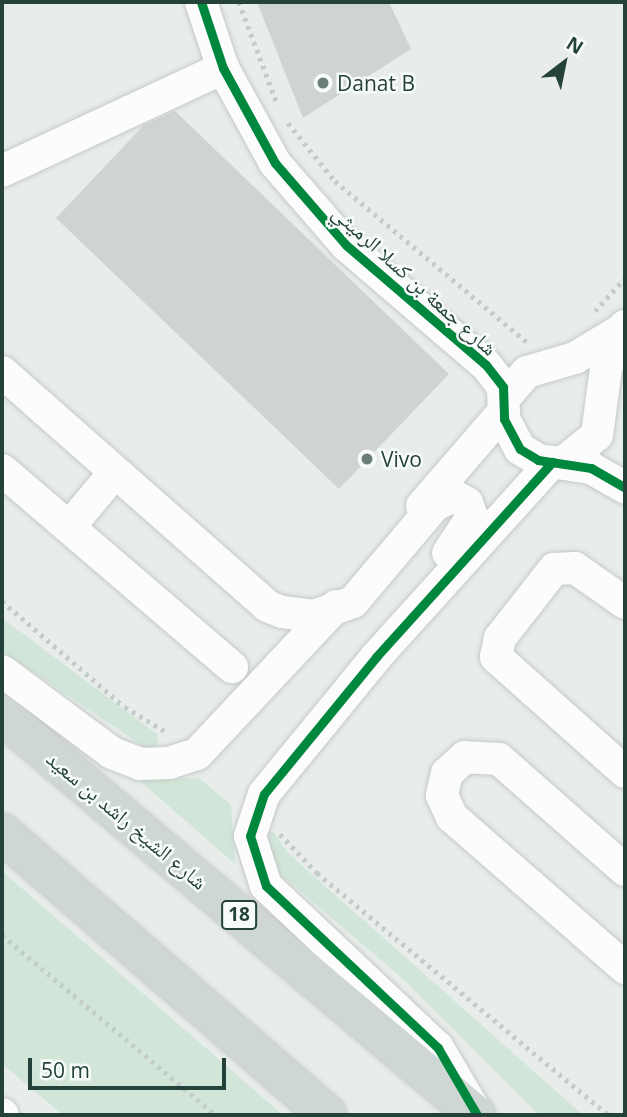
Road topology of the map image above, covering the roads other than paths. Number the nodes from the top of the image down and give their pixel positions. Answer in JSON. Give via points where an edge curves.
{"nodes":[{"id":1,"x":201,"y":2,"type":"edge"},
{"id":2,"x":223,"y":68,"type":"junction"},
{"id":3,"x":2,"y":171,"type":"edge"},
{"id":4,"x":624,"y":327,"type":"edge"},
{"id":5,"x":2,"y":372,"type":"edge"},
{"id":6,"x":505,"y":404,"type":"junction"},
{"id":7,"x":559,"y":461,"type":"junction"},
{"id":8,"x":2,"y":470,"type":"edge"},
{"id":9,"x":115,"y":472,"type":"junction"},
{"id":10,"x":625,"y":488,"type":"edge"},
{"id":11,"x":70,"y":526,"type":"junction"},
{"id":12,"x":625,"y":603,"type":"edge"},
{"id":13,"x":267,"y":606,"type":"junction"},
{"id":14,"x":330,"y":612,"type":"junction"},
{"id":15,"x":376,"y":657,"type":"junction"},
{"id":16,"x":232,"y":667,"type":"dead end"},
{"id":17,"x":279,"y":669,"type":"junction"},
{"id":18,"x":2,"y":671,"type":"edge"},
{"id":19,"x":2,"y":715,"type":"edge"},
{"id":20,"x":625,"y":772,"type":"edge"},
{"id":21,"x":2,"y":833,"type":"edge"},
{"id":22,"x":625,"y":870,"type":"edge"},
{"id":23,"x":625,"y":968,"type":"edge"},
{"id":24,"x":327,"y":1115,"type":"edge"},
{"id":25,"x":477,"y":1115,"type":"edge"}],
"edges":[{"from":1,"to":2,"type":"street","name":"شارع جمعة بن كسلا الرميثي"},
{"from":2,"to":3,"type":"street"},
{"from":2,"to":6,"type":"street","name":"شارع جمعة بن كسلا الرميثي","via":[[275,163],[308,206],[466,343]]},
{"from":4,"to":6,"type":"street","via":[[575,358],[527,372]]},
{"from":4,"to":7,"type":"street","via":[[603,378],[597,435]]},
{"from":5,"to":9,"type":"street"},
{"from":6,"to":7,"type":"street","name":"شارع جمعة بن كسلا الرميثي","via":[[520,449]]},
{"from":6,"to":14,"type":"street"},
{"from":7,"to":10,"type":"street","name":"شارع جمعة بن كسلا الرميثي"},
{"from":7,"to":15,"type":"street"},
{"from":8,"to":11,"type":"street"},
{"from":9,"to":11,"type":"street"},
{"from":9,"to":13,"type":"street"},
{"from":11,"to":16,"type":"street"},
{"from":12,"to":20,"type":"street","via":[[575,568],[554,569],[500,638],[496,657]]},
{"from":13,"to":14,"type":"street","via":[[298,615]]},
{"from":13,"to":17,"type":"street"},
{"from":14,"to":15,"type":"street","via":[[353,602],[440,500],[454,496],[467,503],[470,524],[396,619]]},
{"from":14,"to":17,"type":"street"},
{"from":15,"to":25,"type":"street","via":[[256,810],[251,849],[266,886],[438,1048]]},
{"from":17,"to":18,"type":"street","via":[[197,754],[154,765],[125,760]]},
{"from":19,"to":25,"type":"main road","name":"شارع الشيخ راشد بن سعيد","number":"18"},
{"from":21,"to":24,"type":"main road"},
{"from":22,"to":23,"type":"street","via":[[499,759],[465,757],[447,773],[442,795],[452,817]]}]}
